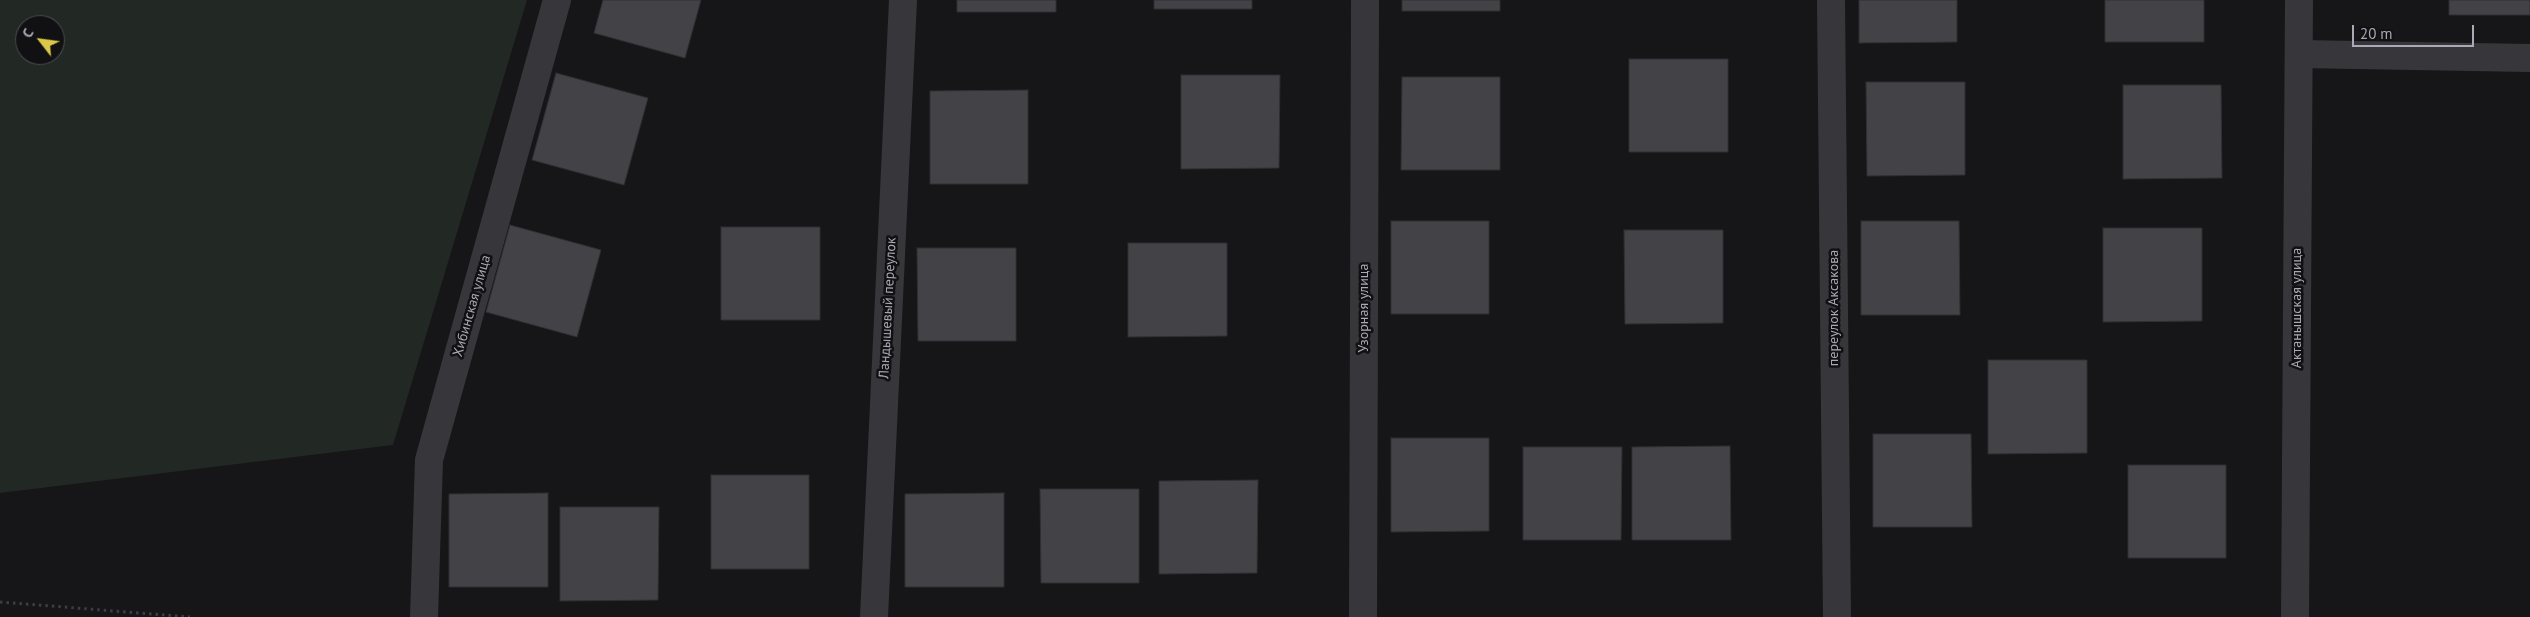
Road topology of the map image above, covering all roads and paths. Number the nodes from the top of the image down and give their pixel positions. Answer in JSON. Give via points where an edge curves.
{"nodes":[{"id":1,"x":557,"y":0,"type":"edge"},
{"id":2,"x":902,"y":0,"type":"edge"},
{"id":3,"x":1365,"y":0,"type":"edge"},
{"id":4,"x":1831,"y":0,"type":"edge"},
{"id":5,"x":2299,"y":0,"type":"edge"},
{"id":6,"x":2299,"y":54,"type":"junction"},
{"id":7,"x":2530,"y":58,"type":"edge"},
{"id":8,"x":0,"y":602,"type":"edge"},
{"id":9,"x":190,"y":617,"type":"edge"},
{"id":10,"x":424,"y":617,"type":"edge"},
{"id":11,"x":874,"y":617,"type":"edge"},
{"id":12,"x":1363,"y":617,"type":"edge"},
{"id":13,"x":1836,"y":617,"type":"edge"},
{"id":14,"x":2295,"y":617,"type":"edge"}],
"edges":[{"from":1,"to":10,"type":"street","name":"Хибинская улица","via":[[428,460]]},
{"from":2,"to":11,"type":"street","name":"Ландышевый переулок"},
{"from":3,"to":12,"type":"street","name":"Узорная улица"},
{"from":4,"to":13,"type":"street","name":"переулок Аксакова"},
{"from":5,"to":6,"type":"street","name":"Актанышская улица"},
{"from":6,"to":7,"type":"street"},
{"from":6,"to":14,"type":"street","name":"Актанышская улица"},
{"from":8,"to":9,"type":"path"}]}
